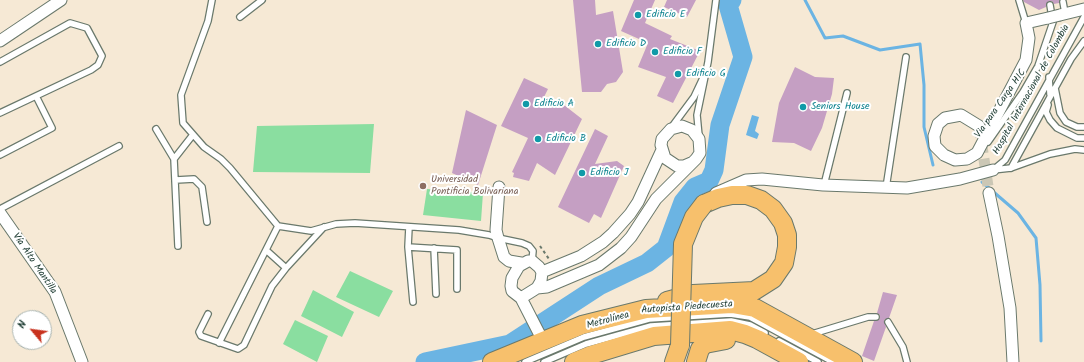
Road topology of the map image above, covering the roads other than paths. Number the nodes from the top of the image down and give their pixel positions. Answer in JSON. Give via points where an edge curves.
{"nodes":[{"id":1,"x":61,"y":0,"type":"edge"},
{"id":2,"x":212,"y":0,"type":"edge"},
{"id":3,"x":262,"y":0,"type":"edge"},
{"id":4,"x":716,"y":0,"type":"edge"},
{"id":5,"x":1019,"y":0,"type":"edge"},
{"id":6,"x":1062,"y":2,"type":"dead end"},
{"id":7,"x":1050,"y":5,"type":"dead end"},
{"id":8,"x":1084,"y":8,"type":"edge"},
{"id":9,"x":1058,"y":16,"type":"junction"},
{"id":10,"x":240,"y":17,"type":"dead end"},
{"id":11,"x":1084,"y":17,"type":"edge"},
{"id":12,"x":1026,"y":23,"type":"junction"},
{"id":13,"x":1079,"y":24,"type":"junction"},
{"id":14,"x":0,"y":40,"type":"edge"},
{"id":15,"x":1084,"y":41,"type":"edge"},
{"id":16,"x":906,"y":57,"type":"dead end"},
{"id":17,"x":0,"y":62,"type":"edge"},
{"id":18,"x":707,"y":69,"type":"junction"},
{"id":19,"x":1053,"y":71,"type":"junction"},
{"id":20,"x":1049,"y":77,"type":"junction"},
{"id":21,"x":1055,"y":88,"type":"junction"},
{"id":22,"x":1042,"y":90,"type":"junction"},
{"id":23,"x":847,"y":93,"type":"dead end"},
{"id":24,"x":36,"y":96,"type":"junction"},
{"id":25,"x":1048,"y":100,"type":"junction"},
{"id":26,"x":0,"y":113,"type":"edge"},
{"id":27,"x":979,"y":126,"type":"dead end"},
{"id":28,"x":1084,"y":127,"type":"edge"},
{"id":29,"x":156,"y":129,"type":"dead end"},
{"id":30,"x":670,"y":129,"type":"junction"},
{"id":31,"x":192,"y":136,"type":"junction"},
{"id":32,"x":1084,"y":138,"type":"edge"},
{"id":33,"x":699,"y":139,"type":"junction"},
{"id":34,"x":119,"y":146,"type":"dead end"},
{"id":35,"x":1084,"y":150,"type":"edge"},
{"id":36,"x":661,"y":152,"type":"junction"},
{"id":37,"x":977,"y":153,"type":"junction"},
{"id":38,"x":0,"y":155,"type":"edge"},
{"id":39,"x":174,"y":159,"type":"junction"},
{"id":40,"x":691,"y":163,"type":"junction"},
{"id":41,"x":1011,"y":168,"type":"junction"},
{"id":42,"x":993,"y":170,"type":"junction"},
{"id":43,"x":176,"y":180,"type":"junction"},
{"id":44,"x":824,"y":186,"type":"junction"},
{"id":45,"x":499,"y":187,"type":"dead end"},
{"id":46,"x":886,"y":188,"type":"junction"},
{"id":47,"x":989,"y":193,"type":"tunnel mouth"},
{"id":48,"x":704,"y":204,"type":"junction"},
{"id":49,"x":0,"y":209,"type":"edge"},
{"id":50,"x":0,"y":213,"type":"edge"},
{"id":51,"x":207,"y":222,"type":"dead end"},
{"id":52,"x":278,"y":226,"type":"junction"},
{"id":53,"x":324,"y":227,"type":"junction"},
{"id":54,"x":409,"y":227,"type":"junction"},
{"id":55,"x":498,"y":238,"type":"junction"},
{"id":56,"x":178,"y":246,"type":"dead end"},
{"id":57,"x":408,"y":247,"type":"junction"},
{"id":58,"x":434,"y":248,"type":"junction"},
{"id":59,"x":266,"y":250,"type":"junction"},
{"id":60,"x":532,"y":261,"type":"junction"},
{"id":61,"x":521,"y":263,"type":"junction"},
{"id":62,"x":286,"y":268,"type":"junction"},
{"id":63,"x":542,"y":272,"type":"junction"},
{"id":64,"x":537,"y":288,"type":"junction"},
{"id":65,"x":457,"y":289,"type":"dead end"},
{"id":66,"x":436,"y":294,"type":"dead end"},
{"id":67,"x":521,"y":298,"type":"junction"},
{"id":68,"x":412,"y":302,"type":"dead end"},
{"id":69,"x":646,"y":309,"type":"junction"},
{"id":70,"x":208,"y":314,"type":"dead end"},
{"id":71,"x":876,"y":317,"type":"dead end"},
{"id":72,"x":888,"y":322,"type":"dead end"},
{"id":73,"x":540,"y":336,"type":"junction"},
{"id":74,"x":805,"y":336,"type":"junction"},
{"id":75,"x":757,"y":339,"type":"junction"},
{"id":76,"x":219,"y":343,"type":"junction"},
{"id":77,"x":682,"y":354,"type":"edge"},
{"id":78,"x":82,"y":362,"type":"edge"},
{"id":79,"x":492,"y":362,"type":"edge"},
{"id":80,"x":525,"y":362,"type":"edge"},
{"id":81,"x":544,"y":362,"type":"edge"},
{"id":82,"x":574,"y":362,"type":"edge"},
{"id":83,"x":674,"y":362,"type":"edge"},
{"id":84,"x":696,"y":362,"type":"edge"},
{"id":85,"x":799,"y":362,"type":"edge"},
{"id":86,"x":818,"y":362,"type":"edge"},
{"id":87,"x":833,"y":362,"type":"edge"},
{"id":88,"x":853,"y":362,"type":"edge"},
{"id":89,"x":907,"y":362,"type":"edge"},
{"id":90,"x":1014,"y":362,"type":"edge"}],
"edges":[{"from":1,"to":14,"type":"street"},
{"from":2,"to":31,"type":"lane","via":[[208,21],[181,95],[183,122]]},
{"from":3,"to":10,"type":"lane"},
{"from":4,"to":18,"type":"lane"},
{"from":5,"to":12,"type":"lane"},
{"from":6,"to":9,"type":"lane"},
{"from":7,"to":9,"type":"lane"},
{"from":8,"to":9,"type":"street"},
{"from":9,"to":12,"type":"street"},
{"from":9,"to":13,"type":"lane","via":[[1074,15]]},
{"from":9,"to":37,"type":"lane","name":"Via para Carga HIC","via":[[1038,66],[1023,92],[989,141]]},
{"from":11,"to":13,"type":"lane","name":"Hospital Internacional de Colombia"},
{"from":12,"to":37,"type":"street","via":[[1029,38],[1026,60]]},
{"from":13,"to":19,"type":"lane","name":"Hospital Internacional de Colombia"},
{"from":15,"to":21,"type":"lane"},
{"from":16,"to":46,"type":"lane"},
{"from":17,"to":24,"type":"lane","via":[[70,23],[87,28],[102,56],[98,65]]},
{"from":18,"to":30,"type":"lane","via":[[694,97]]},
{"from":18,"to":33,"type":"lane","via":[[698,115]]},
{"from":19,"to":20,"type":"lane","name":"Hospital Internacional de Colombia"},
{"from":19,"to":21,"type":"lane"},
{"from":20,"to":22,"type":"lane","name":"Hospital Internacional de Colombia"},
{"from":20,"to":25,"type":"lane","via":[[1051,86]]},
{"from":21,"to":25,"type":"lane"},
{"from":21,"to":28,"type":"lane","via":[[1060,114],[1066,122]]},
{"from":22,"to":25,"type":"lane","via":[[1048,91]]},
{"from":22,"to":42,"type":"lane","name":"Hospital Internacional de Colombia","via":[[1005,160]]},
{"from":23,"to":44,"type":"lane"},
{"from":24,"to":26,"type":"lane"},
{"from":24,"to":38,"type":"lane","via":[[52,128]]},
{"from":25,"to":32,"type":"lane","via":[[1046,112],[1057,128],[1077,138]]},
{"from":25,"to":41,"type":"lane"},
{"from":27,"to":37,"type":"street","via":[[961,115],[953,115],[938,124],[934,136],[935,146],[944,155],[956,160],[967,159]]},
{"from":29,"to":39,"type":"lane"},
{"from":30,"to":33,"type":"street","via":[[687,127]]},
{"from":30,"to":36,"type":"street","via":[[662,139]]},
{"from":31,"to":39,"type":"lane"},
{"from":31,"to":52,"type":"lane","via":[[230,168]]},
{"from":33,"to":40,"type":"street","via":[[700,153]]},
{"from":34,"to":49,"type":"lane"},
{"from":35,"to":41,"type":"lane","via":[[1075,149],[1050,154]]},
{"from":36,"to":40,"type":"street","via":[[670,163],[684,166]]},
{"from":36,"to":63,"type":"street","via":[[638,202],[613,233],[581,256]]},
{"from":39,"to":43,"type":"lane"},
{"from":40,"to":64,"type":"street","via":[[656,199],[641,224],[621,248],[599,265],[547,287]]},
{"from":41,"to":42,"type":"lane"},
{"from":42,"to":46,"type":"street","via":[[960,179],[907,188]]},
{"from":43,"to":51,"type":"lane","via":[[194,180],[202,187]]},
{"from":43,"to":56,"type":"lane"},
{"from":44,"to":46,"type":"street"},
{"from":44,"to":48,"type":"street","via":[[762,179],[746,180],[716,193]]},
{"from":45,"to":55,"type":"street","via":[[496,230]]},
{"from":47,"to":90,"type":"street","via":[[1010,308]]},
{"from":48,"to":69,"type":"highway","via":[[732,195],[747,195],[773,209],[783,223],[787,235],[788,247],[784,263],[773,279],[754,291],[693,294]]},
{"from":48,"to":77,"type":"highway","bridge":true,"via":[[694,217],[683,244]]},
{"from":50,"to":78,"type":"street","name":"Vía Alto Mantilla","via":[[54,292]]},
{"from":52,"to":53,"type":"lane","via":[[311,231]]},
{"from":52,"to":59,"type":"lane"},
{"from":53,"to":54,"type":"lane","via":[[336,224]]},
{"from":53,"to":62,"type":"lane"},
{"from":54,"to":55,"type":"lane","via":[[460,230]]},
{"from":54,"to":57,"type":"lane"},
{"from":55,"to":60,"type":"lane","via":[[529,246],[533,251]]},
{"from":55,"to":61,"type":"street","via":[[504,257],[509,261]]},
{"from":57,"to":58,"type":"lane"},
{"from":57,"to":68,"type":"lane"},
{"from":58,"to":65,"type":"lane","via":[[457,250]]},
{"from":58,"to":66,"type":"lane"},
{"from":59,"to":62,"type":"lane"},
{"from":59,"to":76,"type":"lane"},
{"from":60,"to":61,"type":"street"},
{"from":60,"to":63,"type":"street"},
{"from":61,"to":67,"type":"street","via":[[514,271],[511,286],[512,291]]},
{"from":62,"to":76,"type":"lane","via":[[272,286],[244,345],[238,350]]},
{"from":63,"to":64,"type":"street"},
{"from":64,"to":67,"type":"street"},
{"from":67,"to":73,"type":"street"},
{"from":69,"to":73,"type":"highway","name":"Autopista Piedecuesta"},
{"from":69,"to":74,"type":"highway","name":"Autopista Piedecuesta","via":[[732,304],[755,308]]},
{"from":70,"to":76,"type":"lane","via":[[200,332],[201,336]]},
{"from":71,"to":74,"type":"lane","via":[[868,317]]},
{"from":72,"to":89,"type":"lane","via":[[903,347]]},
{"from":73,"to":79,"type":"highway","name":"Autopista Piedecuesta"},
{"from":74,"to":88,"type":"highway","name":"Autopista Piedecuesta"},
{"from":75,"to":82,"type":"highway","via":[[730,330],[654,336],[591,354]]},
{"from":75,"to":84,"type":"highway","via":[[713,341],[705,344],[700,349]]},
{"from":75,"to":85,"type":"highway"},
{"from":77,"to":83,"type":"highway"},
{"from":80,"to":87,"type":"lane","name":"Metrolínea","via":[[584,337],[649,319],[730,314],[750,317]]},
{"from":81,"to":86,"type":"lane","name":"Metrolínea","via":[[586,344],[651,326],[731,321],[750,325]]}]}
